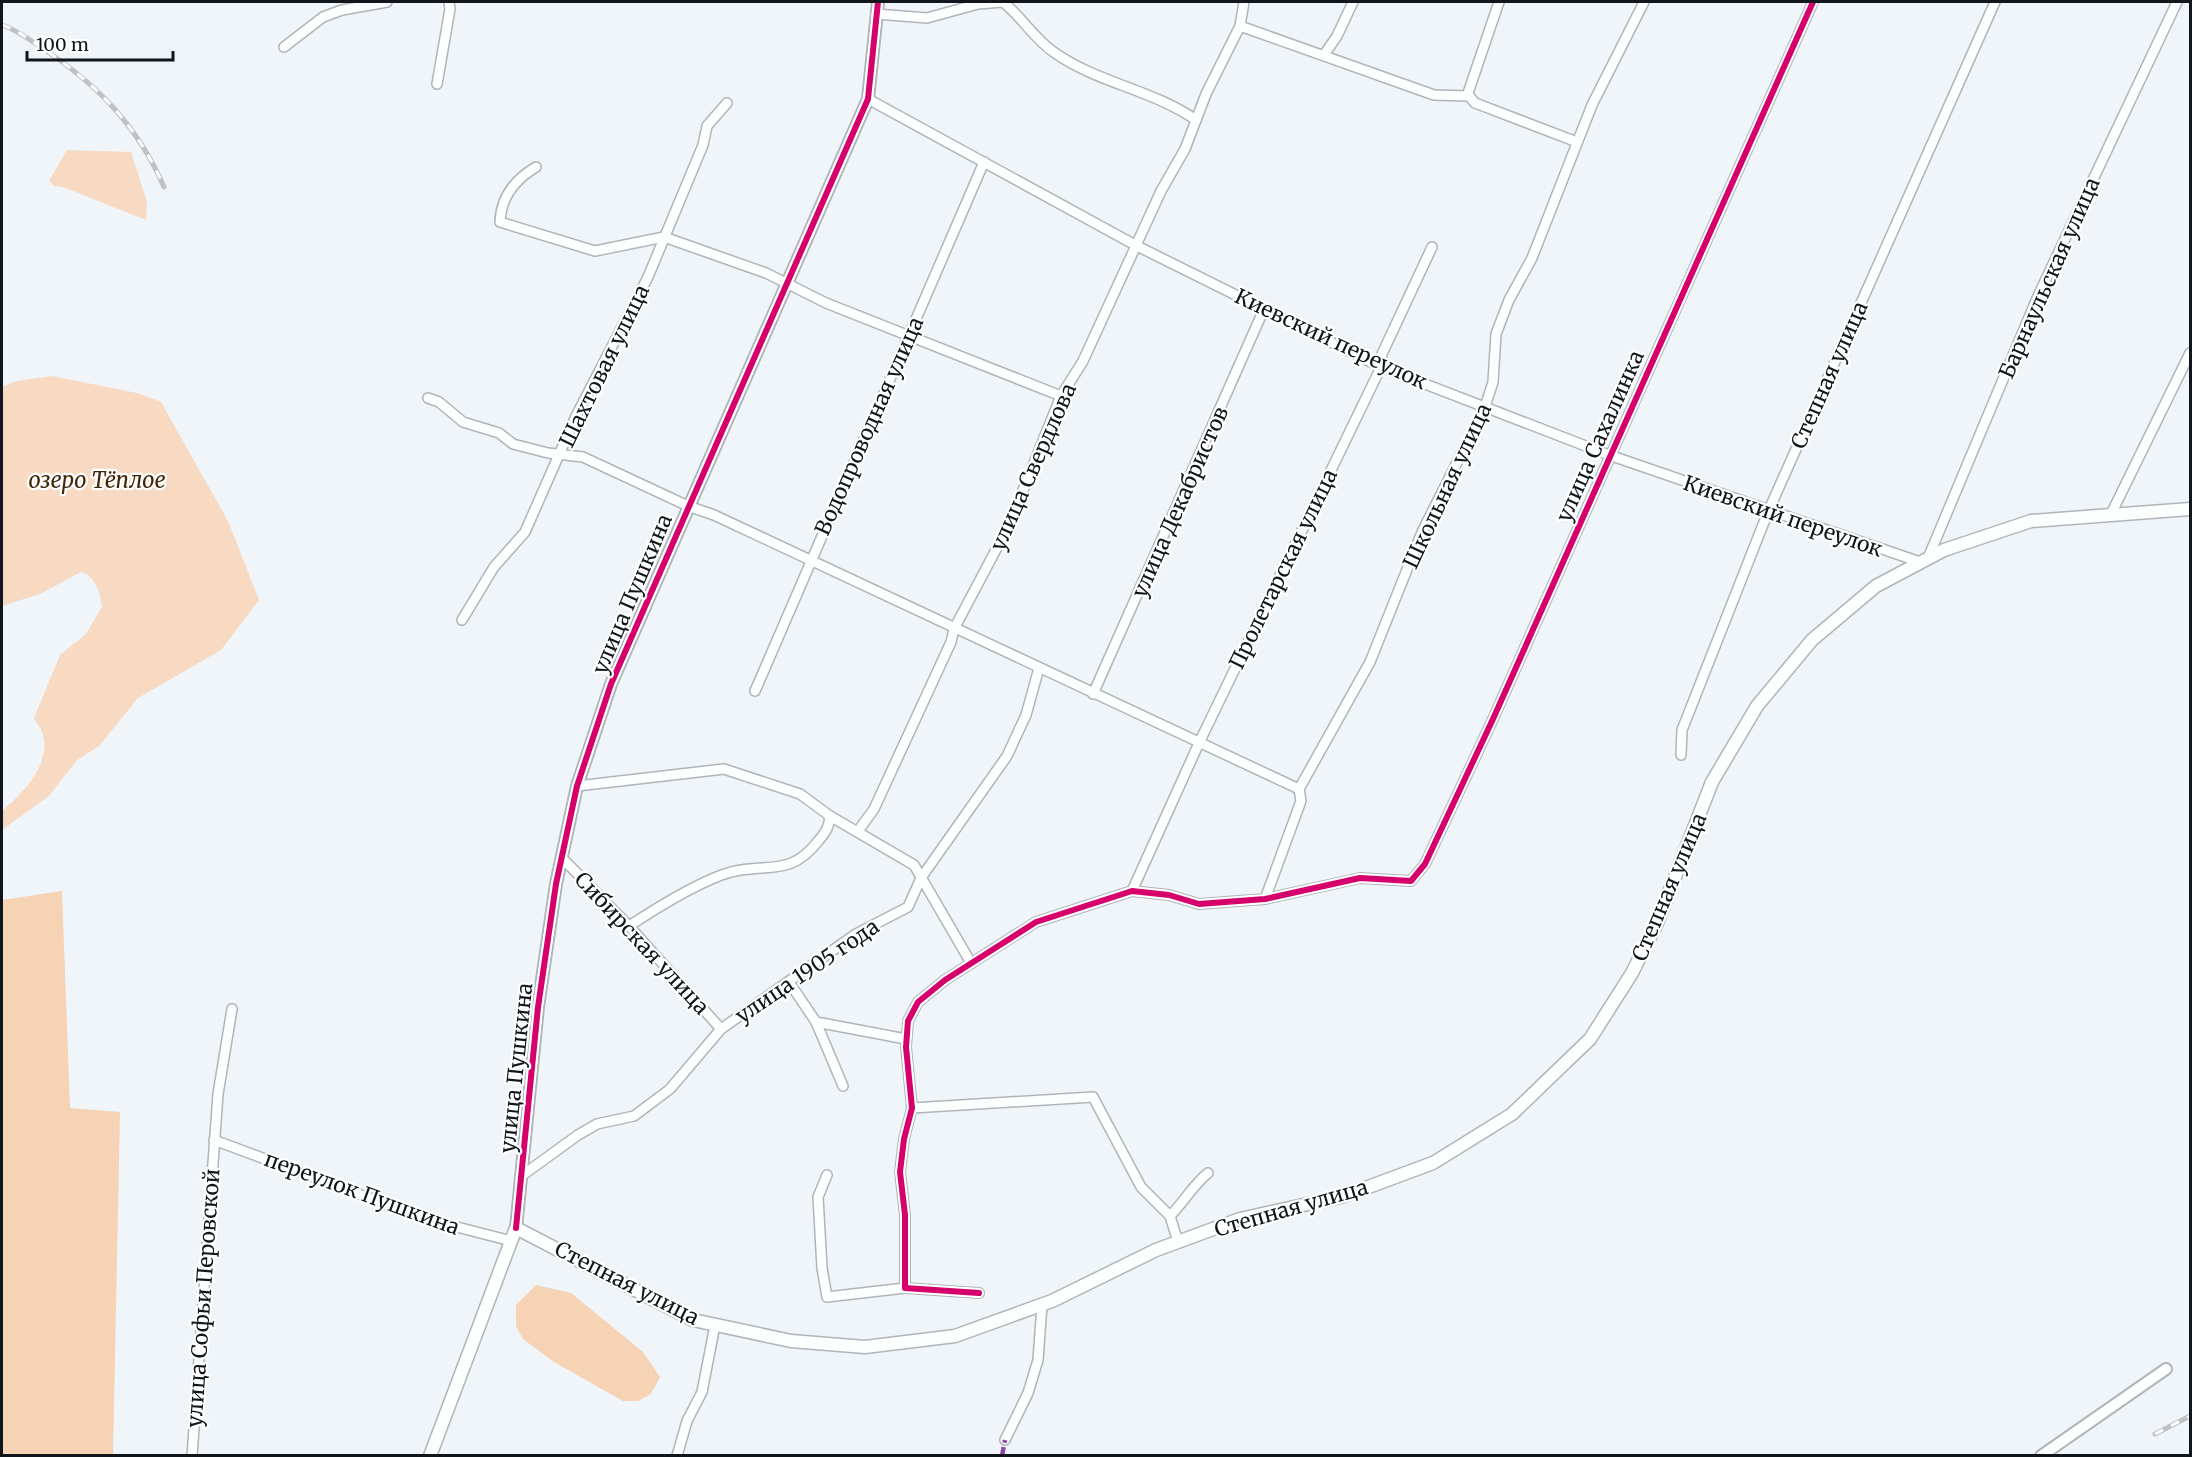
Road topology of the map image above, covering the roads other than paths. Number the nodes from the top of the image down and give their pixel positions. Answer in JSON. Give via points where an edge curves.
{"nodes":[{"id":1,"x":387,"y":2,"type":"edge"},
{"id":2,"x":449,"y":2,"type":"edge"},
{"id":3,"x":878,"y":2,"type":"edge"},
{"id":4,"x":1244,"y":2,"type":"edge"},
{"id":5,"x":1353,"y":2,"type":"edge"},
{"id":6,"x":1499,"y":2,"type":"edge"},
{"id":7,"x":1644,"y":2,"type":"edge"},
{"id":8,"x":1813,"y":2,"type":"edge"},
{"id":9,"x":1995,"y":2,"type":"edge"},
{"id":10,"x":2177,"y":2,"type":"edge"},
{"id":11,"x":876,"y":14,"type":"junction"},
{"id":12,"x":1240,"y":26,"type":"junction"},
{"id":13,"x":284,"y":46,"type":"dead end"},
{"id":14,"x":1324,"y":55,"type":"junction"},
{"id":15,"x":436,"y":84,"type":"dead end"},
{"id":16,"x":1467,"y":96,"type":"junction"},
{"id":17,"x":868,"y":99,"type":"junction"},
{"id":18,"x":727,"y":103,"type":"dead end"},
{"id":19,"x":1196,"y":120,"type":"junction"},
{"id":20,"x":1577,"y":142,"type":"junction"},
{"id":21,"x":984,"y":162,"type":"junction"},
{"id":22,"x":536,"y":167,"type":"dead end"},
{"id":23,"x":664,"y":237,"type":"junction"},
{"id":24,"x":1137,"y":246,"type":"junction"},
{"id":25,"x":1432,"y":247,"type":"dead end"},
{"id":26,"x":787,"y":285,"type":"junction"},
{"id":27,"x":1264,"y":309,"type":"junction"},
{"id":28,"x":909,"y":334,"type":"junction"},
{"id":29,"x":2190,"y":353,"type":"edge"},
{"id":30,"x":1381,"y":367,"type":"junction"},
{"id":31,"x":1061,"y":396,"type":"junction"},
{"id":32,"x":428,"y":398,"type":"dead end"},
{"id":33,"x":1485,"y":407,"type":"junction"},
{"id":34,"x":559,"y":454,"type":"junction"},
{"id":35,"x":1609,"y":455,"type":"junction"},
{"id":36,"x":688,"y":506,"type":"junction"},
{"id":37,"x":2190,"y":509,"type":"edge"},
{"id":38,"x":1768,"y":512,"type":"junction"},
{"id":39,"x":2111,"y":514,"type":"junction"},
{"id":40,"x":1924,"y":560,"type":"junction"},
{"id":41,"x":810,"y":561,"type":"junction"},
{"id":42,"x":462,"y":620,"type":"dead end"},
{"id":43,"x":954,"y":628,"type":"junction"},
{"id":44,"x":1039,"y":668,"type":"junction"},
{"id":45,"x":755,"y":691,"type":"dead end"},
{"id":46,"x":1094,"y":694,"type":"junction"},
{"id":47,"x":1199,"y":742,"type":"junction"},
{"id":48,"x":1681,"y":755,"type":"dead end"},
{"id":49,"x":577,"y":786,"type":"junction"},
{"id":50,"x":1299,"y":789,"type":"junction"},
{"id":51,"x":830,"y":816,"type":"junction"},
{"id":52,"x":858,"y":831,"type":"junction"},
{"id":53,"x":562,"y":858,"type":"junction"},
{"id":54,"x":921,"y":878,"type":"junction"},
{"id":55,"x":1132,"y":891,"type":"junction"},
{"id":56,"x":1266,"y":899,"type":"junction"},
{"id":57,"x":629,"y":926,"type":"junction"},
{"id":58,"x":971,"y":963,"type":"junction"},
{"id":59,"x":789,"y":982,"type":"junction"},
{"id":60,"x":232,"y":1009,"type":"dead end"},
{"id":61,"x":816,"y":1022,"type":"junction"},
{"id":62,"x":721,"y":1029,"type":"junction"},
{"id":63,"x":906,"y":1043,"type":"junction"},
{"id":64,"x":843,"y":1086,"type":"dead end"},
{"id":65,"x":912,"y":1108,"type":"junction"},
{"id":66,"x":214,"y":1140,"type":"junction"},
{"id":67,"x":1208,"y":1173,"type":"dead end"},
{"id":68,"x":826,"y":1175,"type":"dead end"},
{"id":69,"x":520,"y":1177,"type":"junction"},
{"id":70,"x":1170,"y":1216,"type":"junction"},
{"id":71,"x":516,"y":1228,"type":"junction"},
{"id":72,"x":511,"y":1241,"type":"junction"},
{"id":73,"x":1178,"y":1242,"type":"junction"},
{"id":74,"x":905,"y":1288,"type":"junction"},
{"id":75,"x":979,"y":1293,"type":"dead end"},
{"id":76,"x":1042,"y":1305,"type":"junction"},
{"id":77,"x":715,"y":1325,"type":"junction"},
{"id":78,"x":2166,"y":1370,"type":"dead end"},
{"id":79,"x":1005,"y":1440,"type":"dead end"},
{"id":80,"x":192,"y":1455,"type":"edge"},
{"id":81,"x":430,"y":1455,"type":"edge"},
{"id":82,"x":677,"y":1455,"type":"edge"},
{"id":83,"x":2041,"y":1455,"type":"edge"}],
"edges":[{"from":1,"to":13,"type":"street","via":[[323,17]]},
{"from":2,"to":15,"type":"street"},
{"from":3,"to":11,"type":"street","name":"улица Пушкина"},
{"from":4,"to":12,"type":"street","name":"улица Свердлова"},
{"from":5,"to":14,"type":"street"},
{"from":6,"to":16,"type":"street"},
{"from":7,"to":20,"type":"street","name":"Школьная улица"},
{"from":8,"to":35,"type":"street","name":"улица Сахалинка"},
{"from":9,"to":38,"type":"street","name":"Степная улица"},
{"from":10,"to":40,"type":"street","name":"Барнаульская улица","via":[[2038,296]]},
{"from":11,"to":17,"type":"street","name":"улица Пушкина"},
{"from":11,"to":19,"type":"street","via":[[927,18],[978,4],[1003,2],[1054,52],[1081,68],[1178,107]]},
{"from":12,"to":14,"type":"street"},
{"from":12,"to":19,"type":"street","name":"улица Свердлова"},
{"from":14,"to":16,"type":"street","via":[[1434,95]]},
{"from":16,"to":20,"type":"street","via":[[1475,103]]},
{"from":17,"to":21,"type":"street","name":"Киевский переулок"},
{"from":17,"to":26,"type":"street","name":"улица Пушкина"},
{"from":18,"to":23,"type":"street","name":"Шахтовая улица","via":[[707,126],[703,145]]},
{"from":19,"to":24,"type":"street","name":"улица Свердлова"},
{"from":20,"to":33,"type":"street","name":"Школьная улица","via":[[1532,258],[1496,334],[1492,382]]},
{"from":21,"to":24,"type":"street","name":"Киевский переулок"},
{"from":21,"to":28,"type":"street","name":"Водопроводная улица"},
{"from":22,"to":23,"type":"street","via":[[517,178],[501,207],[500,222],[595,251]]},
{"from":23,"to":26,"type":"street","via":[[766,273]]},
{"from":23,"to":34,"type":"street","name":"Шахтовая улица","via":[[648,277]]},
{"from":24,"to":27,"type":"street","name":"Киевский переулок"},
{"from":24,"to":31,"type":"street","name":"улица Свердлова","via":[[1083,361]]},
{"from":25,"to":30,"type":"street","name":"Пролетарская улица","via":[[1382,354]]},
{"from":26,"to":28,"type":"street"},
{"from":26,"to":36,"type":"street","name":"улица Пушкина"},
{"from":27,"to":30,"type":"street","name":"Киевский переулок"},
{"from":27,"to":46,"type":"street","name":"улица Декабристов"},
{"from":28,"to":31,"type":"street"},
{"from":28,"to":41,"type":"street","name":"Водопроводная улица"},
{"from":29,"to":39,"type":"street"},
{"from":30,"to":33,"type":"street","name":"Киевский переулок"},
{"from":30,"to":47,"type":"street","name":"Пролетарская улица"},
{"from":31,"to":43,"type":"street","name":"улица Свердлова","via":[[1009,525]]},
{"from":32,"to":34,"type":"street","via":[[440,402],[463,422],[500,434],[513,444]]},
{"from":33,"to":35,"type":"street","name":"Киевский переулок"},
{"from":33,"to":50,"type":"street","name":"Школьная улица","via":[[1422,532],[1370,662]]},
{"from":34,"to":36,"type":"street","via":[[583,457]]},
{"from":34,"to":42,"type":"street","name":"Шахтовая улица","via":[[525,532],[494,567]]},
{"from":35,"to":38,"type":"street","name":"Киевский переулок"},
{"from":35,"to":56,"type":"street","name":"улица Сахалинка","via":[[1425,864],[1411,881],[1360,878]]},
{"from":36,"to":41,"type":"street"},
{"from":36,"to":49,"type":"street","name":"улица Пушкина","via":[[611,684]]},
{"from":37,"to":39,"type":"main road","name":"Степная улица"},
{"from":38,"to":40,"type":"street","name":"Киевский переулок"},
{"from":38,"to":48,"type":"street","name":"Степная улица","via":[[1682,730]]},
{"from":39,"to":40,"type":"main road","name":"Степная улица","via":[[2031,521]]},
{"from":40,"to":73,"type":"main road","name":"Степная улица","via":[[1876,586],[1812,640],[1757,706],[1712,783],[1657,923],[1632,973],[1590,1039],[1512,1114],[1432,1162],[1366,1188],[1240,1219]]},
{"from":41,"to":43,"type":"street"},
{"from":41,"to":45,"type":"street","name":"Водопроводная улица"},
{"from":43,"to":44,"type":"street"},
{"from":43,"to":52,"type":"street","name":"улица Свердлова","via":[[874,809]]},
{"from":44,"to":46,"type":"street"},
{"from":44,"to":54,"type":"street","name":"улица 1905 года","via":[[1026,715],[1007,756]]},
{"from":46,"to":47,"type":"street"},
{"from":47,"to":50,"type":"street"},
{"from":47,"to":55,"type":"street","name":"Пролетарская улица"},
{"from":49,"to":51,"type":"street","via":[[724,769],[800,794]]},
{"from":49,"to":53,"type":"street","name":"улица Пушкина"},
{"from":50,"to":56,"type":"street","name":"Школьная улица","via":[[1300,801]]},
{"from":51,"to":52,"type":"street"},
{"from":51,"to":57,"type":"street","via":[[829,827],[807,856],[783,867],[731,873],[660,906]]},
{"from":52,"to":54,"type":"street","via":[[914,865]]},
{"from":53,"to":57,"type":"street","name":"Сибирская улица"},
{"from":53,"to":69,"type":"street","name":"улица Пушкина","via":[[538,1007]]},
{"from":54,"to":58,"type":"street"},
{"from":54,"to":59,"type":"street","name":"улица 1905 года","via":[[908,907],[856,934]]},
{"from":55,"to":56,"type":"street","via":[[1169,895],[1199,904]]},
{"from":55,"to":58,"type":"street","via":[[1036,922]]},
{"from":57,"to":62,"type":"street","name":"Сибирская улица"},
{"from":58,"to":63,"type":"street","via":[[918,1002],[908,1021]]},
{"from":59,"to":61,"type":"street"},
{"from":59,"to":62,"type":"street","name":"улица 1905 года"},
{"from":60,"to":66,"type":"street","name":"улица Софьи Перовской"},
{"from":61,"to":63,"type":"street"},
{"from":61,"to":64,"type":"street"},
{"from":62,"to":69,"type":"street","name":"улица 1905 года","via":[[670,1089],[634,1116],[597,1124]]},
{"from":63,"to":65,"type":"street"},
{"from":65,"to":70,"type":"street","via":[[1093,1097],[1141,1187]]},
{"from":65,"to":74,"type":"street","via":[[900,1172],[905,1215]]},
{"from":66,"to":72,"type":"street","name":"переулок Пушкина","via":[[426,1219]]},
{"from":66,"to":80,"type":"street","name":"улица Софьи Перовской"},
{"from":67,"to":70,"type":"street","via":[[1194,1184],[1186,1200]]},
{"from":68,"to":74,"type":"street","via":[[818,1197],[826,1297]]},
{"from":69,"to":71,"type":"street","name":"улица Пушкина"},
{"from":70,"to":73,"type":"street"},
{"from":71,"to":72,"type":"main road","name":"улица Пушкина"},
{"from":71,"to":77,"type":"main road","name":"Степная улица","via":[[651,1300],[693,1320]]},
{"from":72,"to":81,"type":"main road","name":"улица Пушкина"},
{"from":73,"to":76,"type":"main road","name":"Степная улица"},
{"from":74,"to":75,"type":"street"},
{"from":76,"to":77,"type":"main road","name":"Степная улица","via":[[955,1336],[865,1347],[791,1341]]},
{"from":76,"to":79,"type":"street","via":[[1038,1360],[1028,1393]]},
{"from":77,"to":82,"type":"street","via":[[702,1392],[687,1421]]},
{"from":78,"to":83,"type":"street"}]}
